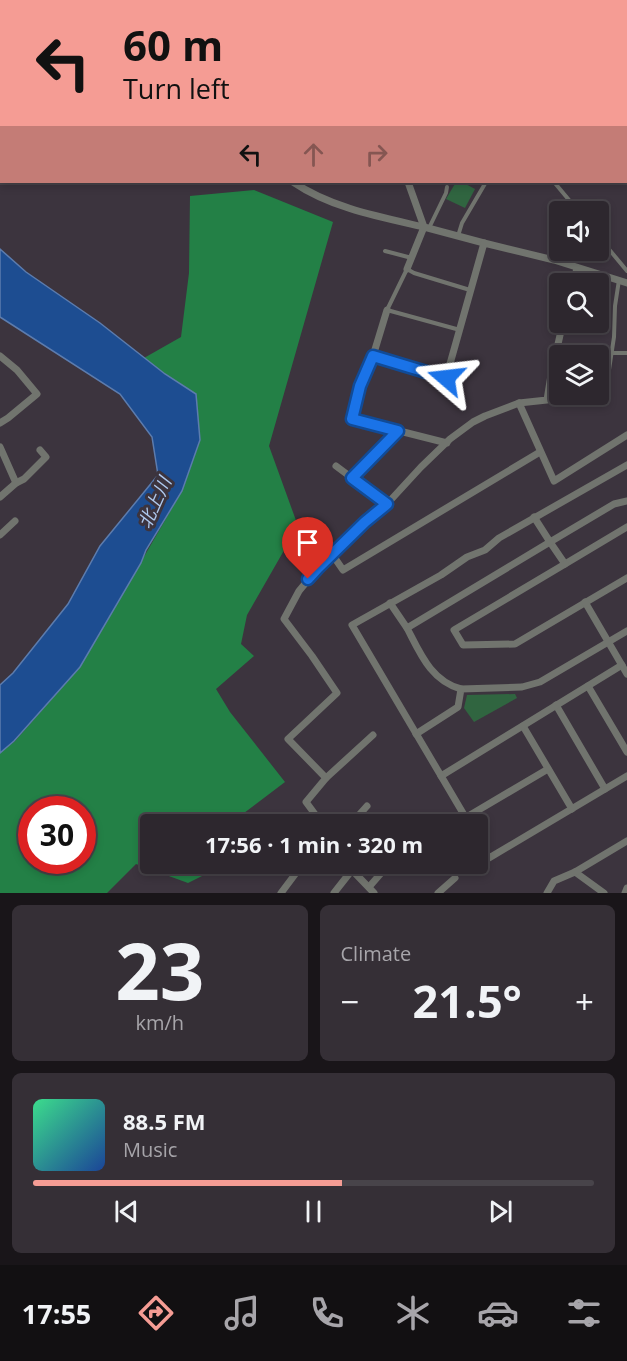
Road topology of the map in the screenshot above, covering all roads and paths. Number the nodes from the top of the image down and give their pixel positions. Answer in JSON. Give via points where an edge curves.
{"nodes":[{"id":1,"x":295,"y":183,"type":"edge"},
{"id":2,"x":408,"y":183,"type":"edge"},
{"id":3,"x":485,"y":183,"type":"edge"},
{"id":4,"x":555,"y":183,"type":"edge"},
{"id":5,"x":447,"y":188,"type":"dead end"},
{"id":6,"x":570,"y":201,"type":"edge"},
{"id":7,"x":427,"y":228,"type":"junction"},
{"id":8,"x":458,"y":236,"type":"junction"},
{"id":9,"x":484,"y":243,"type":"junction"},
{"id":10,"x":385,"y":250,"type":"dead end"},
{"id":11,"x":609,"y":250,"type":"edge"},
{"id":12,"x":412,"y":257,"type":"junction"},
{"id":13,"x":577,"y":268,"type":"junction"},
{"id":14,"x":407,"y":269,"type":"junction"},
{"id":15,"x":627,"y":272,"type":"edge"},
{"id":16,"x":576,"y":273,"type":"edge"},
{"id":17,"x":619,"y":280,"type":"junction"},
{"id":18,"x":627,"y":283,"type":"edge"},
{"id":19,"x":471,"y":291,"type":"junction"},
{"id":20,"x":387,"y":310,"type":"junction"},
{"id":21,"x":460,"y":330,"type":"junction"},
{"id":22,"x":561,"y":333,"type":"edge"},
{"id":23,"x":611,"y":352,"type":"junction"},
{"id":24,"x":627,"y":353,"type":"edge"},
{"id":25,"x":0,"y":356,"type":"edge"},
{"id":26,"x":373,"y":356,"type":"junction"},
{"id":27,"x":609,"y":368,"type":"edge"},
{"id":28,"x":547,"y":400,"type":"joint"},
{"id":29,"x":519,"y":403,"type":"junction"},
{"id":30,"x":0,"y":423,"type":"edge"},
{"id":31,"x":398,"y":431,"type":"junction"},
{"id":32,"x":627,"y":435,"type":"edge"},
{"id":33,"x":447,"y":443,"type":"junction"},
{"id":34,"x":0,"y":447,"type":"edge"},
{"id":35,"x":40,"y":450,"type":"dead end"},
{"id":36,"x":540,"y":452,"type":"junction"},
{"id":37,"x":627,"y":465,"type":"edge"},
{"id":38,"x":336,"y":466,"type":"dead end"},
{"id":39,"x":352,"y":478,"type":"junction"},
{"id":40,"x":16,"y":483,"type":"junction"},
{"id":41,"x":0,"y":497,"type":"edge"},
{"id":42,"x":627,"y":501,"type":"edge"},
{"id":43,"x":387,"y":504,"type":"junction"},
{"id":44,"x":534,"y":517,"type":"junction"},
{"id":45,"x":15,"y":521,"type":"dead end"},
{"id":46,"x":627,"y":527,"type":"edge"},
{"id":47,"x":0,"y":535,"type":"edge"},
{"id":48,"x":550,"y":542,"type":"junction"},
{"id":49,"x":332,"y":554,"type":"junction"},
{"id":50,"x":565,"y":564,"type":"junction"},
{"id":51,"x":627,"y":578,"type":"edge"},
{"id":52,"x":585,"y":602,"type":"junction"},
{"id":53,"x":390,"y":603,"type":"junction"},
{"id":54,"x":406,"y":628,"type":"junction"},
{"id":55,"x":627,"y":631,"type":"edge"},
{"id":56,"x":608,"y":642,"type":"junction"},
{"id":57,"x":622,"y":665,"type":"junction"},
{"id":58,"x":627,"y":674,"type":"edge"},
{"id":59,"x":588,"y":686,"type":"junction"},
{"id":60,"x":461,"y":689,"type":"junction"},
{"id":61,"x":556,"y":705,"type":"junction"},
{"id":62,"x":522,"y":726,"type":"junction"},
{"id":63,"x":416,"y":734,"type":"junction"},
{"id":64,"x":373,"y":735,"type":"dead end"},
{"id":65,"x":627,"y":752,"type":"edge"},
{"id":66,"x":548,"y":769,"type":"junction"},
{"id":67,"x":441,"y":776,"type":"junction"},
{"id":68,"x":627,"y":776,"type":"edge"},
{"id":69,"x":326,"y":778,"type":"junction"},
{"id":70,"x":605,"y":789,"type":"junction"},
{"id":71,"x":367,"y":806,"type":"dead end"},
{"id":72,"x":572,"y":809,"type":"junction"},
{"id":73,"x":315,"y":814,"type":"edge"},
{"id":74,"x":360,"y":814,"type":"edge"},
{"id":75,"x":463,"y":814,"type":"edge"},
{"id":76,"x":472,"y":814,"type":"edge"},
{"id":77,"x":627,"y":841,"type":"edge"},
{"id":78,"x":488,"y":856,"type":"edge"},
{"id":79,"x":575,"y":872,"type":"junction"},
{"id":80,"x":295,"y":874,"type":"edge"},
{"id":81,"x":346,"y":874,"type":"edge"},
{"id":82,"x":357,"y":874,"type":"edge"},
{"id":83,"x":382,"y":874,"type":"edge"},
{"id":84,"x":455,"y":878,"type":"dead end"},
{"id":85,"x":627,"y":888,"type":"edge"},
{"id":86,"x":283,"y":890,"type":"edge"},
{"id":87,"x":371,"y":890,"type":"edge"},
{"id":88,"x":292,"y":893,"type":"edge"},
{"id":89,"x":334,"y":893,"type":"edge"},
{"id":90,"x":438,"y":893,"type":"edge"},
{"id":91,"x":547,"y":893,"type":"edge"},
{"id":92,"x":604,"y":893,"type":"edge"},
{"id":93,"x":625,"y":893,"type":"edge"}],
"edges":[{"from":1,"to":7,"type":"street","via":[[327,200]]},
{"from":2,"to":7,"type":"street"},
{"from":3,"to":8,"type":"lane"},
{"from":4,"to":6,"type":"lane"},
{"from":5,"to":7,"type":"lane"},
{"from":7,"to":8,"type":"street"},
{"from":7,"to":12,"type":"street"},
{"from":8,"to":9,"type":"street"},
{"from":9,"to":13,"type":"street"},
{"from":9,"to":19,"type":"street"},
{"from":10,"to":12,"type":"lane"},
{"from":11,"to":15,"type":"lane"},
{"from":12,"to":14,"type":"street"},
{"from":13,"to":16,"type":"street"},
{"from":13,"to":17,"type":"street"},
{"from":14,"to":19,"type":"lane"},
{"from":14,"to":20,"type":"lane"},
{"from":17,"to":18,"type":"street"},
{"from":17,"to":23,"type":"lane"},
{"from":19,"to":21,"type":"street"},
{"from":20,"to":21,"type":"lane"},
{"from":20,"to":26,"type":"street"},
{"from":21,"to":26,"type":"street","via":[[446,378]]},
{"from":22,"to":28,"type":"street"},
{"from":23,"to":24,"type":"lane"},
{"from":23,"to":27,"type":"lane"},
{"from":25,"to":30,"type":"street","via":[[37,394]]},
{"from":26,"to":31,"type":"street","via":[[352,419]]},
{"from":28,"to":29,"type":"street"},
{"from":29,"to":33,"type":"street","via":[[473,422]]},
{"from":29,"to":36,"type":"street"},
{"from":31,"to":33,"type":"street"},
{"from":31,"to":39,"type":"street"},
{"from":32,"to":36,"type":"street","via":[[554,481]]},
{"from":33,"to":43,"type":"street"},
{"from":34,"to":40,"type":"street"},
{"from":35,"to":40,"type":"street","via":[[46,457]]},
{"from":36,"to":49,"type":"street","via":[[343,570]]},
{"from":37,"to":44,"type":"street"},
{"from":38,"to":39,"type":"street"},
{"from":39,"to":43,"type":"street"},
{"from":40,"to":41,"type":"street"},
{"from":42,"to":48,"type":"street","via":[[614,504]]},
{"from":43,"to":49,"type":"street"},
{"from":44,"to":48,"type":"street"},
{"from":44,"to":53,"type":"street","via":[[485,550],[466,557]]},
{"from":45,"to":47,"type":"street"},
{"from":46,"to":50,"type":"street"},
{"from":48,"to":50,"type":"street"},
{"from":48,"to":54,"type":"street"},
{"from":49,"to":69,"type":"street","via":[[298,591],[284,619],[337,693],[288,739]]},
{"from":50,"to":52,"type":"street","via":[[453,630],[463,645],[515,644]]},
{"from":51,"to":52,"type":"street"},
{"from":52,"to":56,"type":"street"},
{"from":53,"to":54,"type":"street"},
{"from":53,"to":63,"type":"street","via":[[352,625]]},
{"from":54,"to":60,"type":"street","via":[[427,665],[438,677]]},
{"from":55,"to":56,"type":"street"},
{"from":56,"to":57,"type":"street"},
{"from":56,"to":60,"type":"street","via":[[540,682],[522,687]]},
{"from":57,"to":58,"type":"street"},
{"from":57,"to":59,"type":"street"},
{"from":59,"to":61,"type":"street"},
{"from":59,"to":65,"type":"street"},
{"from":60,"to":63,"type":"street","via":[[458,707]]},
{"from":61,"to":62,"type":"street"},
{"from":61,"to":70,"type":"street"},
{"from":62,"to":66,"type":"street"},
{"from":62,"to":67,"type":"street"},
{"from":63,"to":67,"type":"street"},
{"from":64,"to":69,"type":"street"},
{"from":66,"to":72,"type":"street"},
{"from":66,"to":76,"type":"street"},
{"from":67,"to":75,"type":"street"},
{"from":68,"to":70,"type":"street"},
{"from":69,"to":73,"type":"street","via":[[306,802]]},
{"from":70,"to":72,"type":"street"},
{"from":71,"to":74,"type":"street"},
{"from":72,"to":78,"type":"street"},
{"from":77,"to":79,"type":"street"},
{"from":79,"to":91,"type":"street","via":[[554,881]]},
{"from":79,"to":92,"type":"street"},
{"from":80,"to":86,"type":"street"},
{"from":81,"to":89,"type":"street"},
{"from":82,"to":87,"type":"street"},
{"from":83,"to":87,"type":"street"},
{"from":84,"to":90,"type":"street"},
{"from":85,"to":93,"type":"street"},
{"from":86,"to":88,"type":"street"}]}
